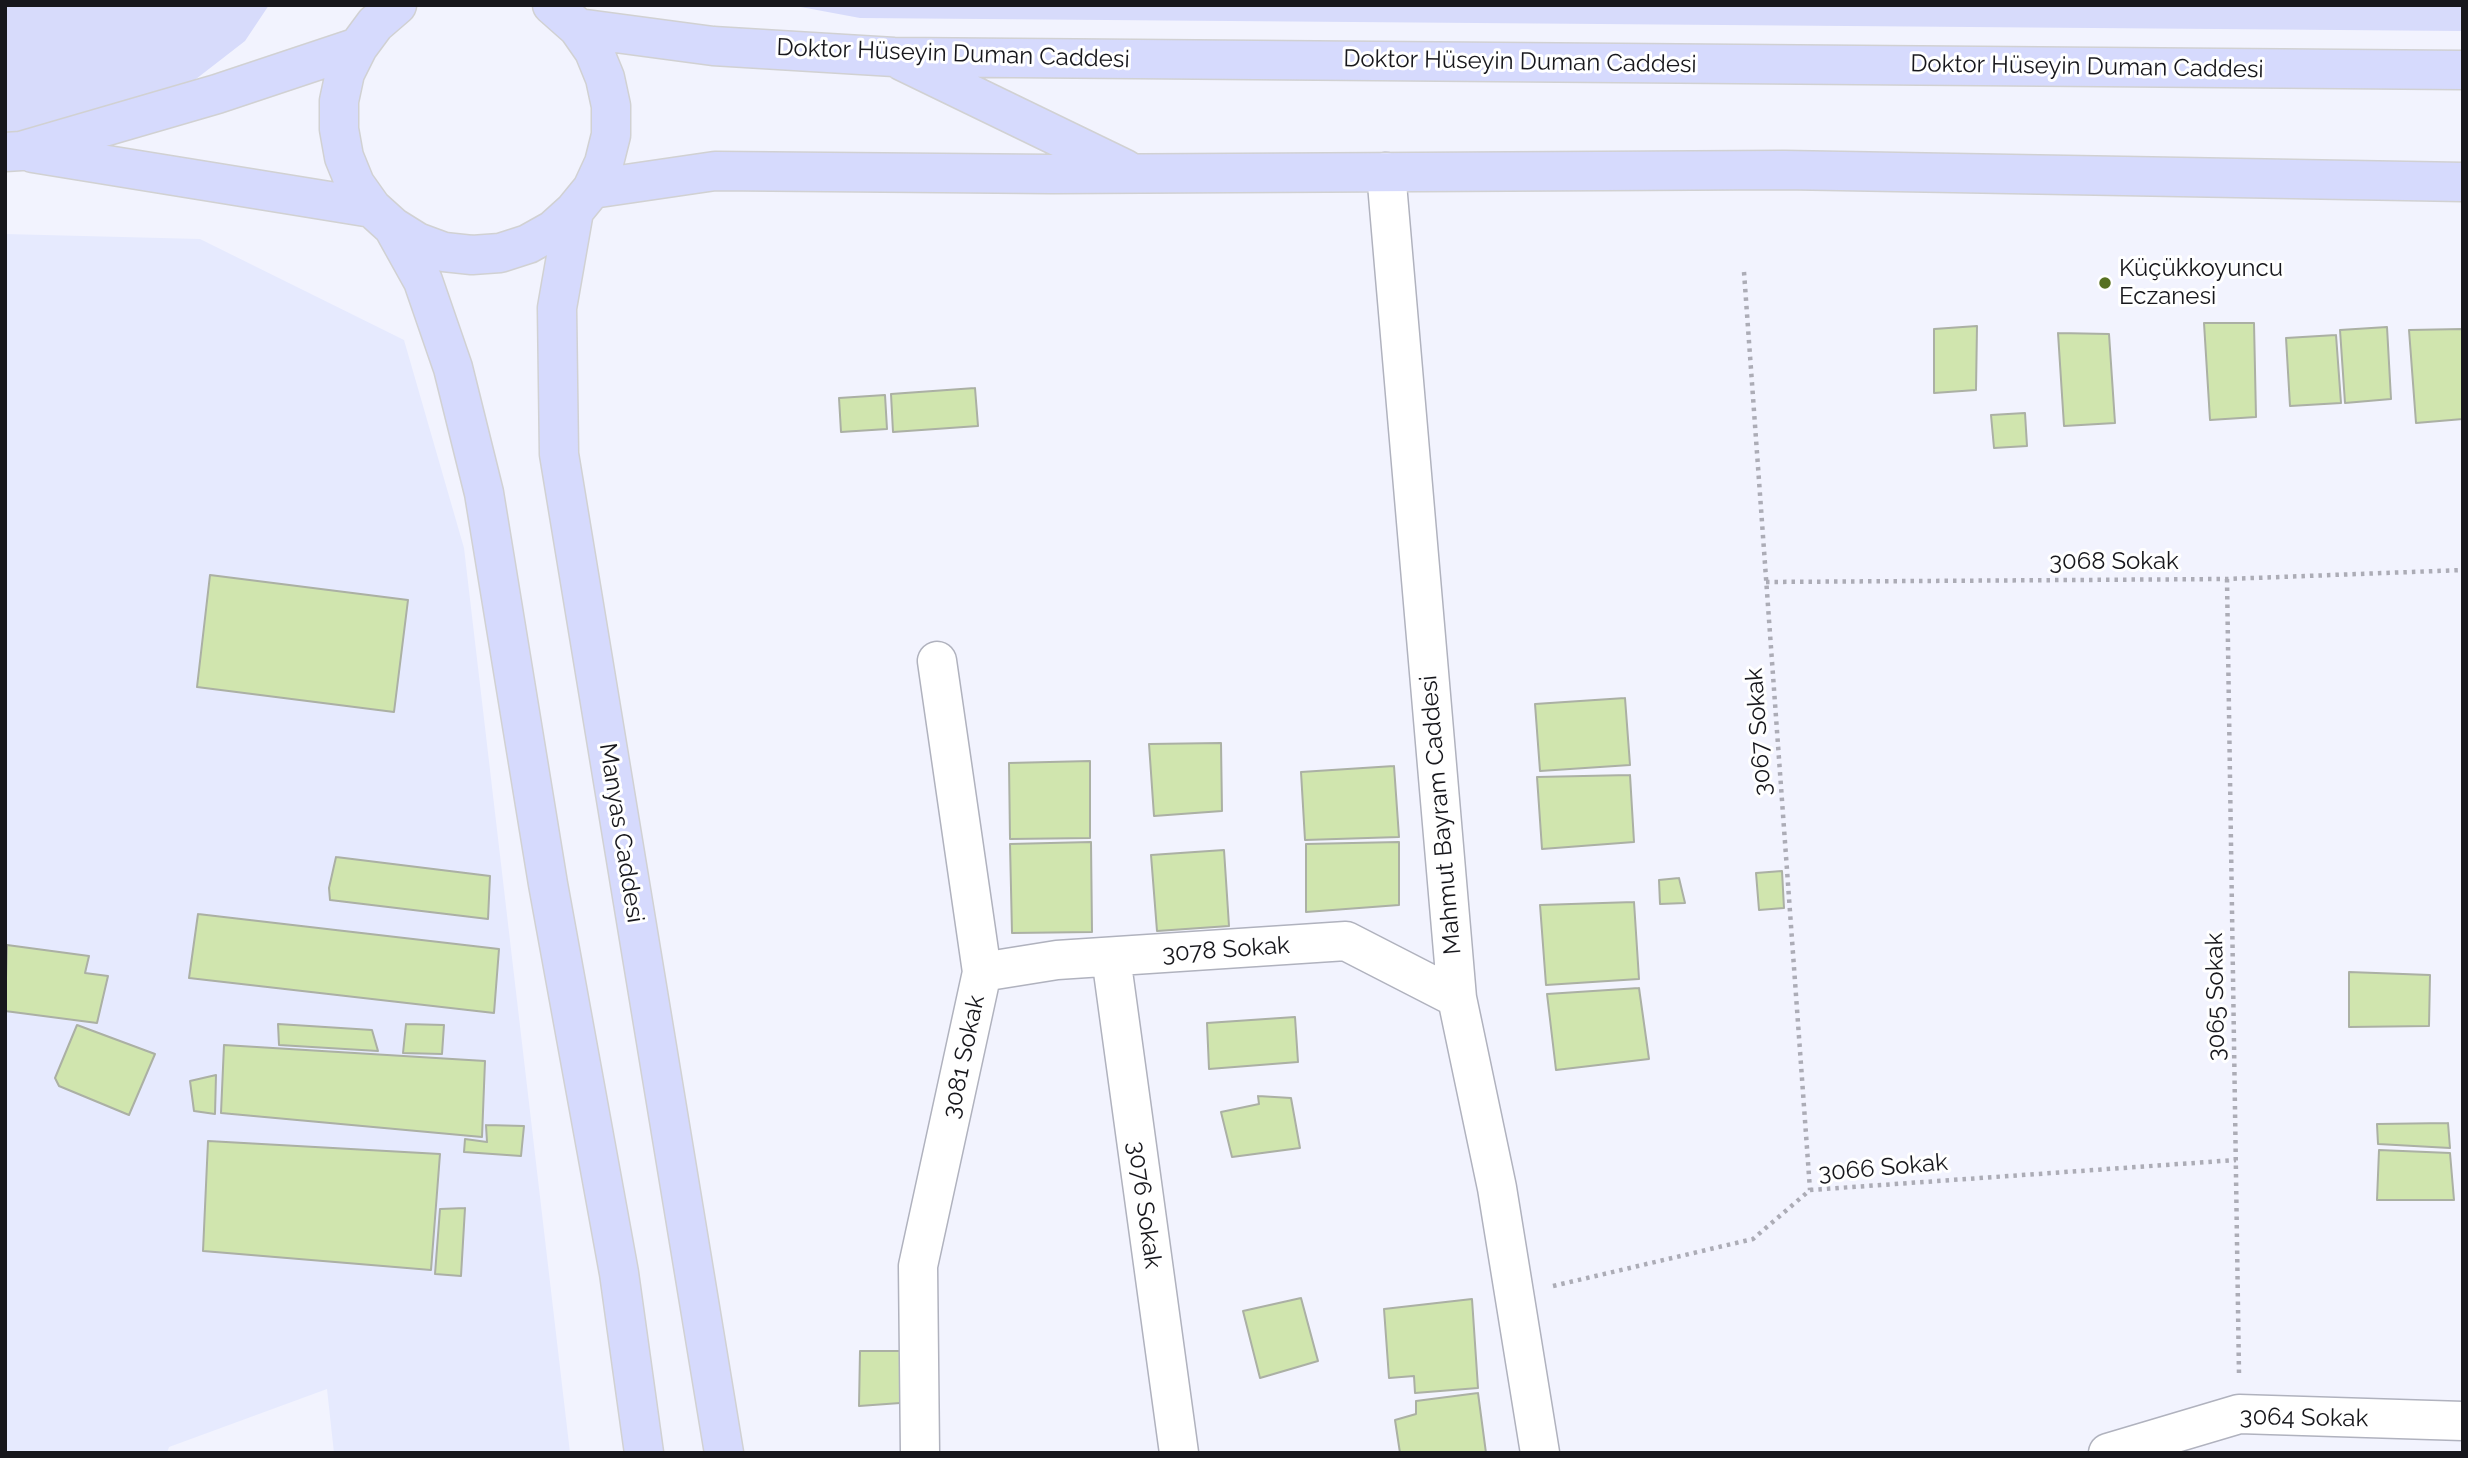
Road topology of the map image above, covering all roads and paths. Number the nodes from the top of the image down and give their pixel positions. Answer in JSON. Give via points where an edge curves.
{"nodes":[{"id":1,"x":565,"y":16,"type":"edge"},
{"id":2,"x":376,"y":20,"type":"edge"},
{"id":3,"x":894,"y":57,"type":"junction"},
{"id":4,"x":2463,"y":70,"type":"edge"},
{"id":5,"x":13,"y":152,"type":"edge"},
{"id":6,"x":1386,"y":172,"type":"junction"},
{"id":7,"x":1133,"y":173,"type":"junction"},
{"id":8,"x":2463,"y":182,"type":"edge"},
{"id":9,"x":583,"y":200,"type":"junction"},
{"id":10,"x":382,"y":217,"type":"junction"},
{"id":11,"x":1744,"y":272,"type":"dead end"},
{"id":12,"x":2463,"y":570,"type":"edge"},
{"id":13,"x":2227,"y":579,"type":"junction"},
{"id":14,"x":1766,"y":582,"type":"junction"},
{"id":15,"x":937,"y":661,"type":"dead end"},
{"id":16,"x":1111,"y":957,"type":"junction"},
{"id":17,"x":982,"y":972,"type":"junction"},
{"id":18,"x":1457,"y":998,"type":"junction"},
{"id":19,"x":2236,"y":1160,"type":"junction"},
{"id":20,"x":1810,"y":1190,"type":"junction"},
{"id":21,"x":1514,"y":1295,"type":"junction"},
{"id":22,"x":2239,"y":1413,"type":"junction"},
{"id":23,"x":2463,"y":1421,"type":"edge"},
{"id":24,"x":1172,"y":1451,"type":"edge"},
{"id":25,"x":644,"y":1453,"type":"edge"},
{"id":26,"x":723,"y":1453,"type":"edge"},
{"id":27,"x":920,"y":1453,"type":"edge"},
{"id":28,"x":1540,"y":1453,"type":"edge"},
{"id":29,"x":2108,"y":1453,"type":"edge"}],
"edges":[{"from":1,"to":3,"type":"main road","name":"Doktor Hüseyin Duman Caddesi","via":[[713,46]]},
{"from":1,"to":9,"type":"main road","name":"Manyas Caddesi","via":[[594,51],[611,106],[611,135],[604,163]]},
{"from":2,"to":5,"type":"main road","via":[[217,94]]},
{"from":2,"to":10,"type":"main road","name":"Manyas Caddesi","via":[[345,73],[339,129],[355,184]]},
{"from":3,"to":4,"type":"main road","name":"Doktor Hüseyin Duman Caddesi"},
{"from":3,"to":7,"type":"main road"},
{"from":5,"to":10,"type":"main road"},
{"from":6,"to":7,"type":"main road"},
{"from":6,"to":8,"type":"main road","via":[[1784,170]]},
{"from":6,"to":18,"type":"street","name":"Mahmut Bayram Caddesi"},
{"from":7,"to":9,"type":"main road","via":[[716,171]]},
{"from":9,"to":10,"type":"main road","name":"Manyas Caddesi","via":[[553,230],[528,244],[481,254],[444,251],[417,242]]},
{"from":9,"to":26,"type":"main road","name":"Manyas Caddesi","via":[[557,308],[559,454]]},
{"from":10,"to":25,"type":"main road","name":"Manyas Caddesi","via":[[423,281],[453,368],[484,493],[548,884],[619,1273]]},
{"from":11,"to":14,"type":"path","name":"3067 Sokak"},
{"from":12,"to":13,"type":"path","name":"3068 Sokak"},
{"from":13,"to":14,"type":"path","name":"3068 Sokak"},
{"from":13,"to":19,"type":"path","name":"3065 Sokak"},
{"from":14,"to":20,"type":"path","name":"3067 Sokak"},
{"from":15,"to":17,"type":"street","name":"3081 Sokak"},
{"from":16,"to":17,"type":"street","name":"3078 Sokak"},
{"from":16,"to":18,"type":"street","name":"3078 Sokak","via":[[1346,942]]},
{"from":16,"to":24,"type":"street","name":"3076 Sokak"},
{"from":17,"to":27,"type":"street","name":"3081 Sokak","via":[[918,1266]]},
{"from":18,"to":21,"type":"street","name":"Mahmut Bayram Caddesi"},
{"from":19,"to":20,"type":"path","name":"3066 Sokak"},
{"from":19,"to":22,"type":"path","name":"3065 Sokak"},
{"from":20,"to":21,"type":"path","name":"3066 Sokak","via":[[1753,1239]]},
{"from":21,"to":28,"type":"street","name":"Mahmut Bayram Caddesi"},
{"from":22,"to":23,"type":"street","name":"3064 Sokak"},
{"from":22,"to":29,"type":"street","name":"3064 Sokak"}]}
